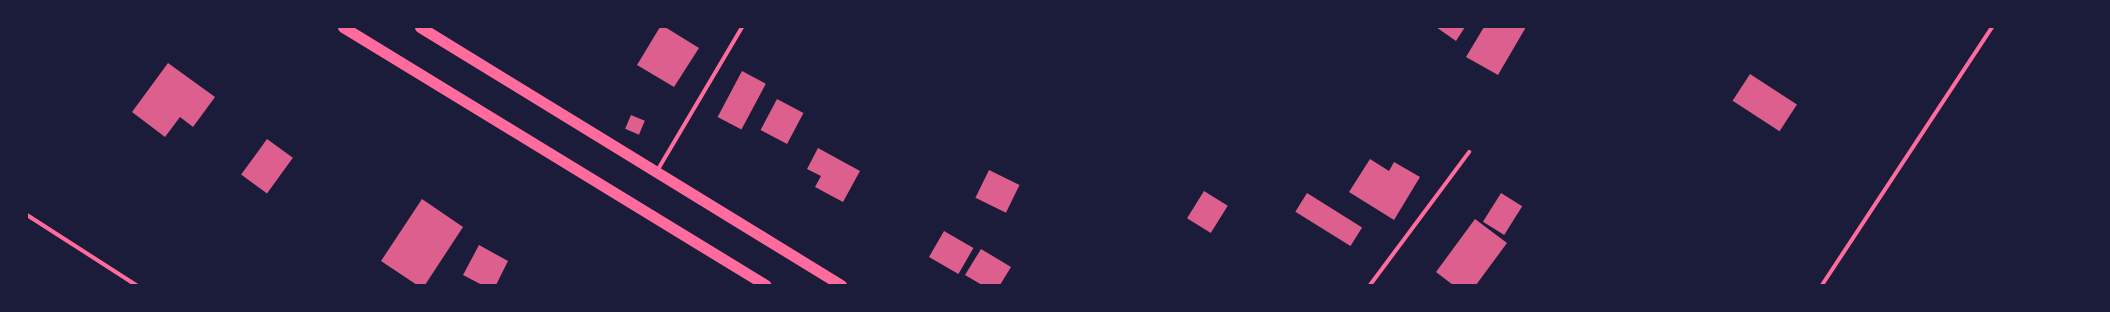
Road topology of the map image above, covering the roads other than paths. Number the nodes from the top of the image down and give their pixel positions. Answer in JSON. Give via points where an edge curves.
{"nodes":[{"id":1,"x":343,"y":27,"type":"edge"},
{"id":2,"x":420,"y":27,"type":"edge"},
{"id":3,"x":742,"y":27,"type":"edge"},
{"id":4,"x":1992,"y":27,"type":"edge"},
{"id":5,"x":1470,"y":152,"type":"dead end"},
{"id":6,"x":657,"y":171,"type":"junction"},
{"id":7,"x":27,"y":215,"type":"edge"},
{"id":8,"x":136,"y":285,"type":"edge"},
{"id":9,"x":766,"y":285,"type":"edge"},
{"id":10,"x":841,"y":285,"type":"edge"},
{"id":11,"x":1370,"y":285,"type":"edge"},
{"id":12,"x":1822,"y":285,"type":"edge"}],
"edges":[{"from":1,"to":9,"type":"highway"},
{"from":2,"to":6,"type":"highway"},
{"from":3,"to":6,"type":"street"},
{"from":4,"to":12,"type":"street"},
{"from":5,"to":11,"type":"street"},
{"from":6,"to":10,"type":"highway"},
{"from":7,"to":8,"type":"street"}]}
